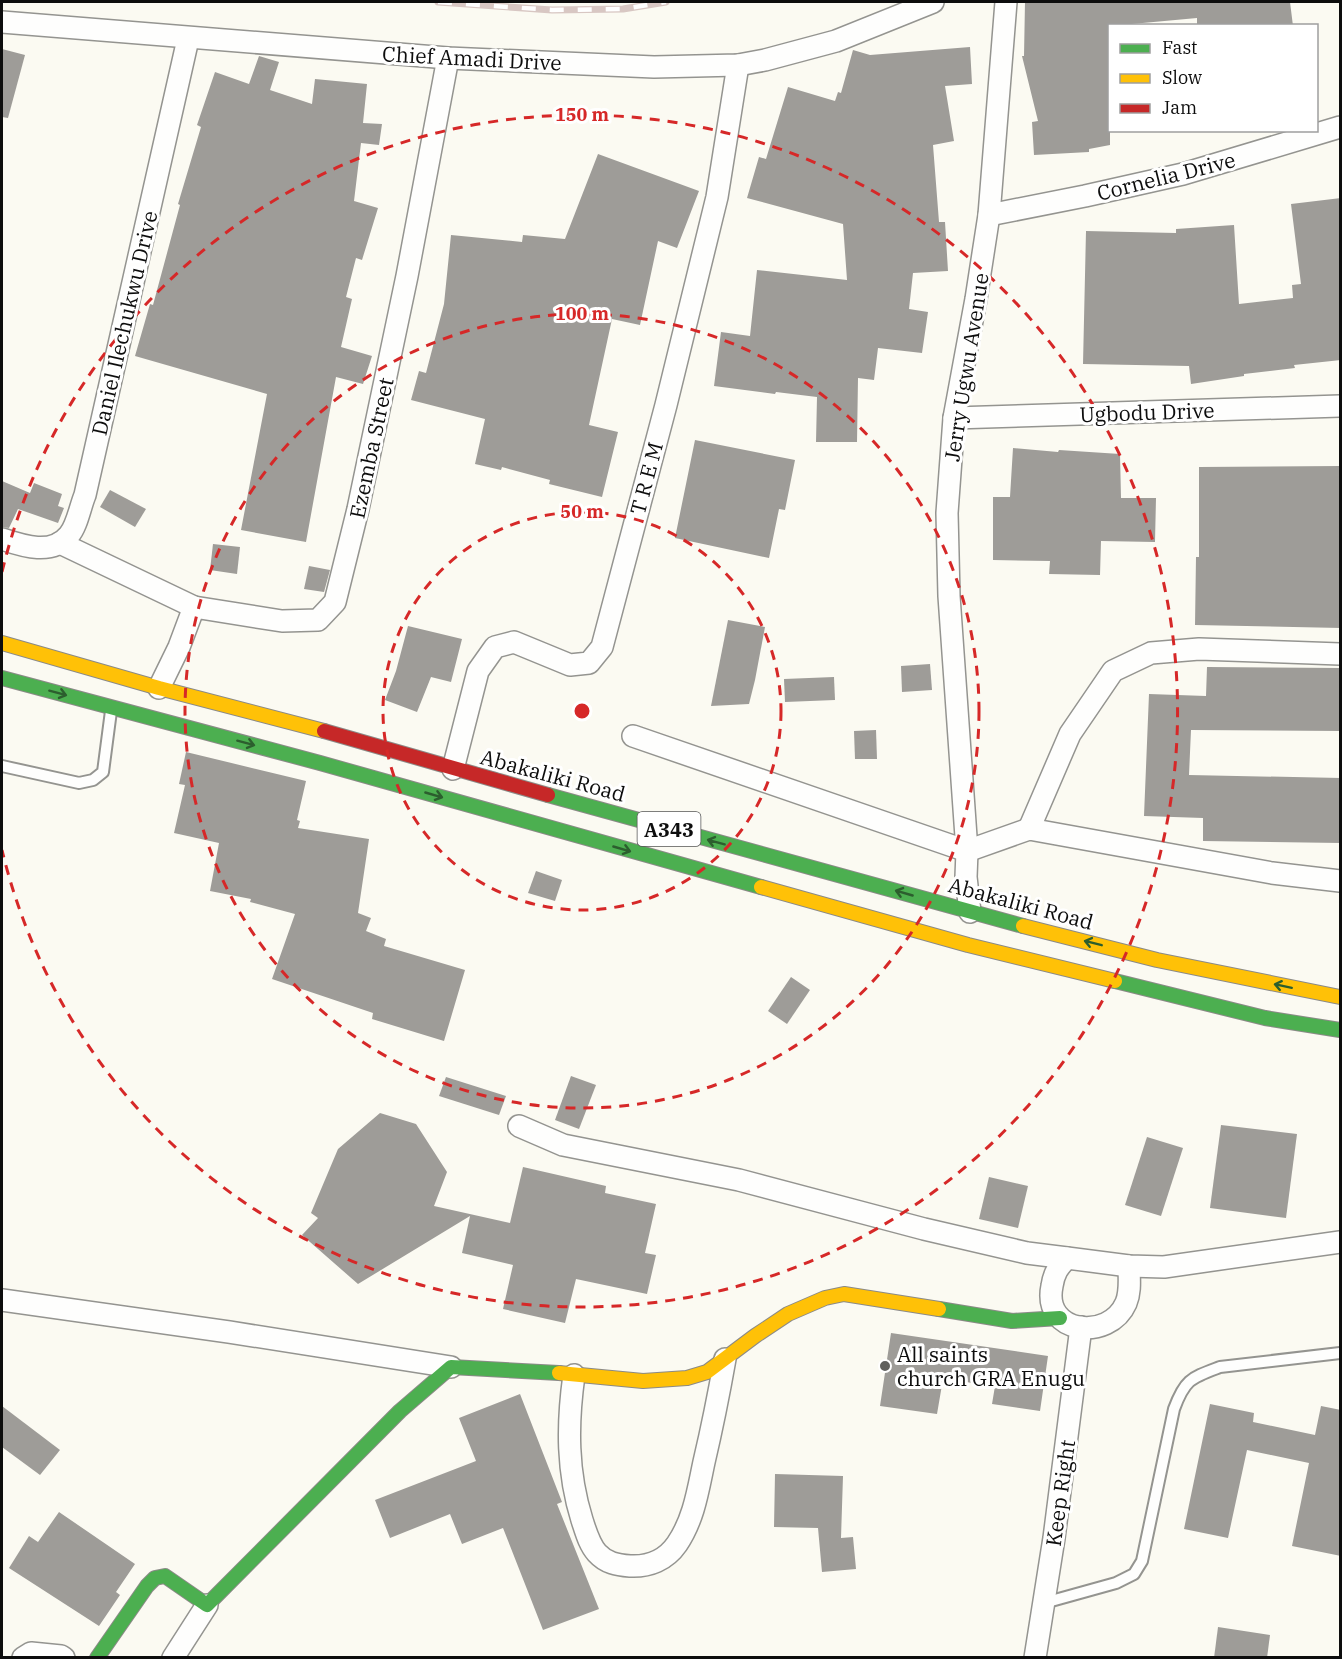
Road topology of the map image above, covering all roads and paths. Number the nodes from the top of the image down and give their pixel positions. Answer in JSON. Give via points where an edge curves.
{"nodes":[{"id":1,"x":933,"y":2,"type":"edge"},
{"id":2,"x":1006,"y":2,"type":"edge"},
{"id":3,"x":2,"y":22,"type":"edge"},
{"id":4,"x":188,"y":39,"type":"junction"},
{"id":5,"x":448,"y":58,"type":"junction"},
{"id":6,"x":738,"y":64,"type":"junction"},
{"id":7,"x":1341,"y":127,"type":"edge"},
{"id":8,"x":989,"y":215,"type":"junction"},
{"id":9,"x":1341,"y":406,"type":"edge"},
{"id":10,"x":954,"y":418,"type":"junction"},
{"id":11,"x":2,"y":539,"type":"edge"},
{"id":12,"x":60,"y":543,"type":"junction"},
{"id":13,"x":194,"y":607,"type":"junction"},
{"id":14,"x":2,"y":643,"type":"edge"},
{"id":15,"x":1341,"y":654,"type":"edge"},
{"id":16,"x":2,"y":678,"type":"edge"},
{"id":17,"x":159,"y":688,"type":"junction"},
{"id":18,"x":112,"y":708,"type":"junction"},
{"id":19,"x":633,"y":736,"type":"dead end"},
{"id":20,"x":2,"y":766,"type":"edge"},
{"id":21,"x":453,"y":769,"type":"junction"},
{"id":22,"x":1029,"y":829,"type":"junction"},
{"id":23,"x":968,"y":851,"type":"junction"},
{"id":24,"x":1341,"y":881,"type":"edge"},
{"id":25,"x":970,"y":912,"type":"junction"},
{"id":26,"x":1341,"y":997,"type":"edge"},
{"id":27,"x":1341,"y":1030,"type":"edge"},
{"id":28,"x":519,"y":1126,"type":"dead end"},
{"id":29,"x":1341,"y":1242,"type":"edge"},
{"id":30,"x":1067,"y":1258,"type":"junction"},
{"id":31,"x":1129,"y":1266,"type":"junction"},
{"id":32,"x":2,"y":1300,"type":"edge"},
{"id":33,"x":1060,"y":1318,"type":"junction"},
{"id":34,"x":1081,"y":1327,"type":"junction"},
{"id":35,"x":1341,"y":1353,"type":"edge"},
{"id":36,"x":725,"y":1359,"type":"junction"},
{"id":37,"x":451,"y":1367,"type":"junction"},
{"id":38,"x":574,"y":1375,"type":"junction"},
{"id":39,"x":1044,"y":1603,"type":"junction"},
{"id":40,"x":207,"y":1605,"type":"junction"},
{"id":41,"x":23,"y":1658,"type":"edge"},
{"id":42,"x":63,"y":1658,"type":"edge"},
{"id":43,"x":97,"y":1658,"type":"edge"},
{"id":44,"x":173,"y":1658,"type":"edge"},
{"id":45,"x":1035,"y":1658,"type":"edge"}],
"edges":[{"from":1,"to":6,"type":"street","name":"Chief Amadi Drive","via":[[836,41]]},
{"from":2,"to":8,"type":"street","name":"Jerry Ugwu Avenue"},
{"from":3,"to":4,"type":"street","name":"Chief Amadi Drive"},
{"from":4,"to":5,"type":"street","name":"Chief Amadi Drive"},
{"from":4,"to":12,"type":"street","name":"Daniel Ilechukwu Drive","via":[[85,495],[70,534]]},
{"from":5,"to":6,"type":"street","name":"Chief Amadi Drive","via":[[654,67]]},
{"from":5,"to":13,"type":"street","name":"Ezemba Street","via":[[407,276],[335,602],[318,620],[282,621]]},
{"from":6,"to":21,"type":"street","name":"T R E M","via":[[717,197],[602,647],[589,663],[570,665],[514,642],[495,647],[478,671]]},
{"from":7,"to":8,"type":"street","name":"Cornelia Drive","via":[[1183,174]]},
{"from":8,"to":10,"type":"street","name":"Jerry Ugwu Avenue"},
{"from":9,"to":10,"type":"street","name":"Ugbodu Drive"},
{"from":10,"to":23,"type":"street","name":"Jerry Ugwu Avenue","via":[[947,513],[949,597]]},
{"from":11,"to":12,"type":"street","via":[[28,548]]},
{"from":12,"to":13,"type":"street","name":"Ezemba Street"},
{"from":13,"to":17,"type":"street"},
{"from":14,"to":17,"type":"main road","name":"Abakaliki Road","number":"A343"},
{"from":15,"to":22,"type":"street","via":[[1199,650],[1151,653],[1113,671],[1070,734]]},
{"from":16,"to":18,"type":"main road","number":"A343","one_way":true},
{"from":17,"to":21,"type":"main road","name":"Abakaliki Road","number":"A343"},
{"from":18,"to":20,"type":"lane","via":[[103,772],[93,780],[78,783]]},
{"from":18,"to":27,"type":"main road","number":"A343","one_way":true,"via":[[968,945],[1265,1018]]},
{"from":19,"to":23,"type":"street"},
{"from":25,"to":21,"type":"main road","name":"Abakaliki Road","number":"A343","one_way":true},
{"from":22,"to":23,"type":"street"},
{"from":22,"to":24,"type":"street","via":[[1272,873]]},
{"from":23,"to":25,"type":"street","name":"Jerry Ugwu Avenue"},
{"from":26,"to":25,"type":"main road","name":"Abakaliki Road","number":"A343","one_way":true,"via":[[1157,960]]},
{"from":28,"to":30,"type":"street","via":[[563,1145],[739,1180],[924,1229],[1027,1253]]},
{"from":29,"to":31,"type":"street","via":[[1164,1267]]},
{"from":30,"to":31,"type":"street"},
{"from":30,"to":33,"type":"street","via":[[1055,1271],[1051,1290],[1052,1306]]},
{"from":31,"to":34,"type":"street","via":[[1130,1288],[1117,1316],[1104,1325]]},
{"from":32,"to":37,"type":"street"},
{"from":33,"to":34,"type":"street"},
{"from":33,"to":36,"type":"main road","via":[[1012,1321],[844,1294],[825,1297],[782,1318]]},
{"from":34,"to":39,"type":"street","name":"Keep Right"},
{"from":35,"to":39,"type":"lane","via":[[1220,1367],[1182,1387],[1142,1561],[1134,1574]]},
{"from":36,"to":38,"type":"main road","via":[[699,1375],[671,1380]]},
{"from":36,"to":38,"type":"street","via":[[692,1515],[675,1546],[661,1561],[638,1566],[613,1564],[598,1554],[588,1540],[570,1465],[568,1431]]},
{"from":37,"to":38,"type":"main road"},
{"from":37,"to":40,"type":"main road","via":[[400,1411]]},
{"from":39,"to":45,"type":"street","name":"Keep Right"},
{"from":40,"to":43,"type":"main road","via":[[165,1576],[155,1578]]},
{"from":40,"to":44,"type":"street"},
{"from":41,"to":42,"type":"street","via":[[31,1653]]}]}
